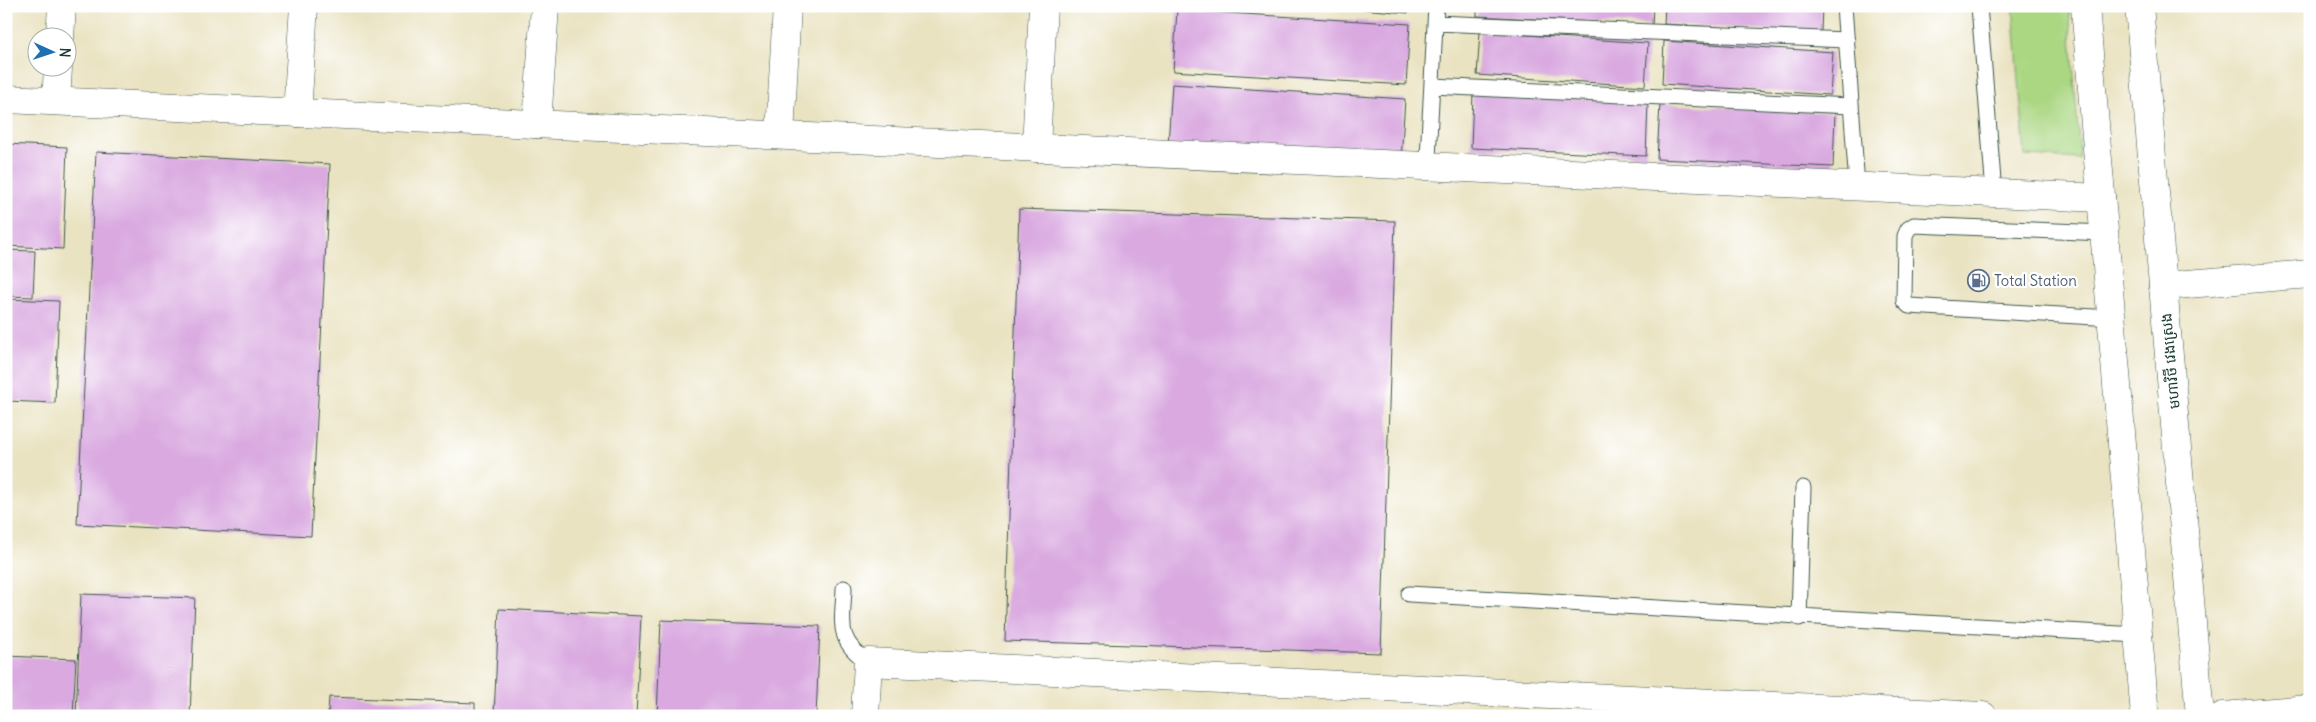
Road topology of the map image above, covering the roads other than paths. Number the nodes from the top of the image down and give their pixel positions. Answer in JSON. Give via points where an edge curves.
{"nodes":[{"id":1,"x":62,"y":6,"type":"edge"},
{"id":2,"x":304,"y":6,"type":"edge"},
{"id":3,"x":545,"y":6,"type":"edge"},
{"id":4,"x":787,"y":6,"type":"edge"},
{"id":5,"x":1043,"y":6,"type":"edge"},
{"id":6,"x":1436,"y":6,"type":"edge"},
{"id":7,"x":1844,"y":6,"type":"edge"},
{"id":8,"x":1980,"y":6,"type":"edge"},
{"id":9,"x":2085,"y":6,"type":"edge"},
{"id":10,"x":2139,"y":6,"type":"edge"},
{"id":11,"x":1436,"y":23,"type":"junction"},
{"id":12,"x":61,"y":28,"type":"edge"},
{"id":13,"x":1846,"y":40,"type":"junction"},
{"id":14,"x":57,"y":78,"type":"edge"},
{"id":15,"x":1432,"y":86,"type":"junction"},
{"id":16,"x":6,"y":99,"type":"edge"},
{"id":17,"x":56,"y":101,"type":"junction"},
{"id":18,"x":1851,"y":106,"type":"junction"},
{"id":19,"x":297,"y":113,"type":"junction"},
{"id":20,"x":538,"y":124,"type":"junction"},
{"id":21,"x":780,"y":135,"type":"junction"},
{"id":22,"x":1036,"y":148,"type":"junction"},
{"id":23,"x":1428,"y":158,"type":"dead end"},
{"id":24,"x":1856,"y":172,"type":"dead end"},
{"id":25,"x":1994,"y":193,"type":"junction"},
{"id":26,"x":2102,"y":198,"type":"junction"},
{"id":27,"x":2105,"y":233,"type":"junction"},
{"id":28,"x":2310,"y":274,"type":"edge"},
{"id":29,"x":2163,"y":286,"type":"junction"},
{"id":30,"x":2112,"y":318,"type":"junction"},
{"id":31,"x":1803,"y":488,"type":"dead end"},
{"id":32,"x":844,"y":588,"type":"dead end"},
{"id":33,"x":1409,"y":594,"type":"dead end"},
{"id":34,"x":1799,"y":618,"type":"junction"},
{"id":35,"x":2138,"y":635,"type":"junction"},
{"id":36,"x":868,"y":662,"type":"junction"},
{"id":37,"x":2310,"y":709,"type":"edge"},
{"id":38,"x":1849,"y":713,"type":"edge"},
{"id":39,"x":865,"y":716,"type":"edge"},
{"id":40,"x":1983,"y":716,"type":"edge"},
{"id":41,"x":2145,"y":716,"type":"edge"},
{"id":42,"x":2200,"y":716,"type":"edge"},
{"id":43,"x":2223,"y":716,"type":"edge"}],
"edges":[{"from":1,"to":12,"type":"street"},
{"from":2,"to":19,"type":"street"},
{"from":3,"to":20,"type":"street"},
{"from":4,"to":21,"type":"street"},
{"from":5,"to":22,"type":"street"},
{"from":6,"to":11,"type":"lane"},
{"from":7,"to":13,"type":"lane"},
{"from":8,"to":25,"type":"lane"},
{"from":9,"to":26,"type":"street"},
{"from":10,"to":29,"type":"street","name":"មហាវិថី វេងស្រេង"},
{"from":11,"to":13,"type":"lane"},
{"from":11,"to":15,"type":"lane"},
{"from":13,"to":18,"type":"lane"},
{"from":14,"to":17,"type":"street"},
{"from":15,"to":18,"type":"lane"},
{"from":15,"to":23,"type":"lane"},
{"from":16,"to":17,"type":"street"},
{"from":17,"to":19,"type":"street"},
{"from":18,"to":24,"type":"lane"},
{"from":19,"to":20,"type":"street"},
{"from":20,"to":21,"type":"street"},
{"from":21,"to":22,"type":"street"},
{"from":22,"to":25,"type":"street"},
{"from":25,"to":26,"type":"street"},
{"from":26,"to":27,"type":"street"},
{"from":27,"to":30,"type":"street"},
{"from":27,"to":30,"type":"lane","via":[[1914,225],[1905,236],[1904,301],[1909,306]]},
{"from":28,"to":29,"type":"street"},
{"from":29,"to":42,"type":"street","name":"មហាវិថី វេងស្រេង"},
{"from":30,"to":35,"type":"street"},
{"from":31,"to":34,"type":"lane"},
{"from":32,"to":36,"type":"lane","via":[[842,634],[855,654]]},
{"from":33,"to":34,"type":"lane"},
{"from":34,"to":35,"type":"lane"},
{"from":35,"to":41,"type":"street"},
{"from":36,"to":38,"type":"street"},
{"from":36,"to":39,"type":"street"},
{"from":37,"to":43,"type":"street"},
{"from":38,"to":40,"type":"street"}]}
